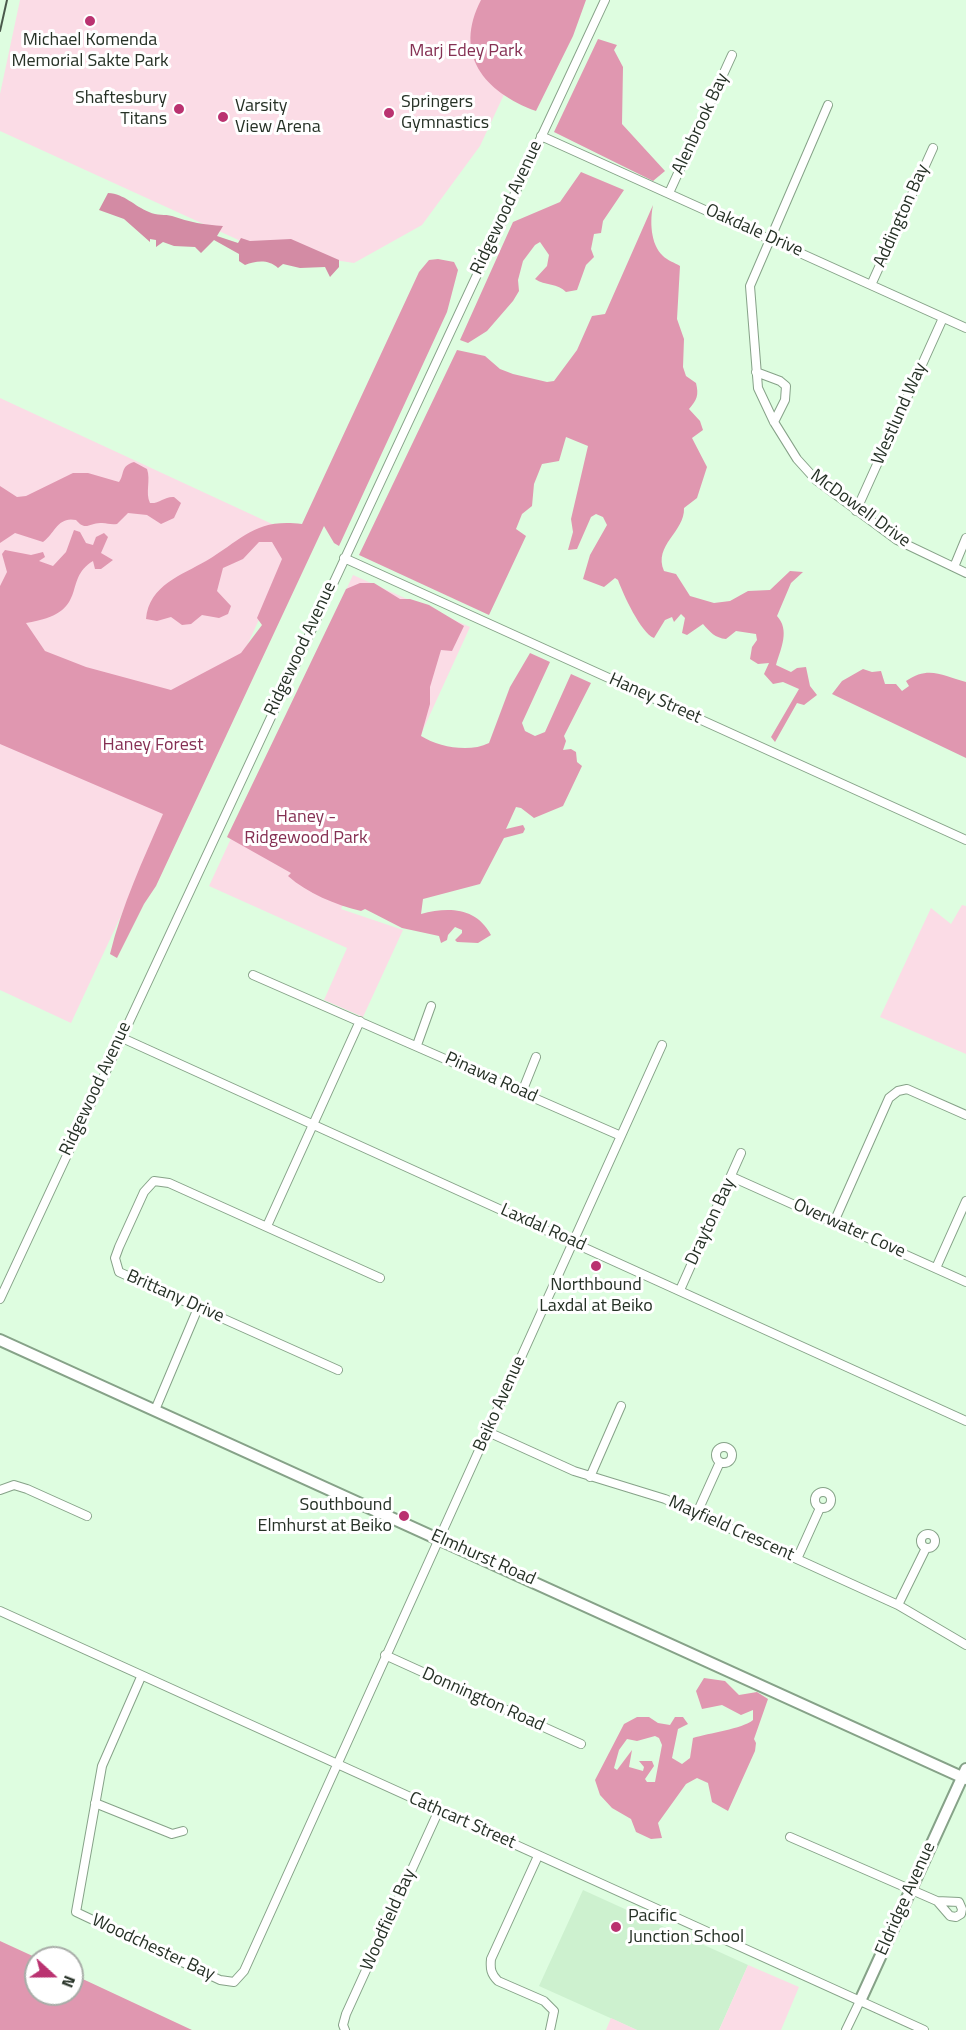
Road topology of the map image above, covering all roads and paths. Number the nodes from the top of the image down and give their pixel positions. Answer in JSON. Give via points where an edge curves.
{"nodes":[{"id":1,"x":604,"y":0,"type":"edge"},
{"id":2,"x":732,"y":55,"type":"dead end"},
{"id":3,"x":828,"y":105,"type":"dead end"},
{"id":4,"x":541,"y":136,"type":"junction"},
{"id":5,"x":933,"y":148,"type":"dead end"},
{"id":6,"x":669,"y":193,"type":"junction"},
{"id":7,"x":769,"y":238,"type":"junction"},
{"id":8,"x":871,"y":285,"type":"junction"},
{"id":9,"x":943,"y":318,"type":"junction"},
{"id":10,"x":966,"y":328,"type":"edge"},
{"id":11,"x":756,"y":372,"type":"junction"},
{"id":12,"x":774,"y":422,"type":"junction"},
{"id":13,"x":856,"y":511,"type":"junction"},
{"id":14,"x":966,"y":538,"type":"edge"},
{"id":15,"x":344,"y":558,"type":"junction"},
{"id":16,"x":954,"y":567,"type":"junction"},
{"id":17,"x":966,"y":573,"type":"edge"},
{"id":18,"x":966,"y":840,"type":"edge"},
{"id":19,"x":253,"y":975,"type":"dead end"},
{"id":20,"x":431,"y":1006,"type":"dead end"},
{"id":21,"x":360,"y":1021,"type":"junction"},
{"id":22,"x":120,"y":1037,"type":"junction"},
{"id":23,"x":417,"y":1045,"type":"junction"},
{"id":24,"x":662,"y":1045,"type":"dead end"},
{"id":25,"x":536,"y":1057,"type":"dead end"},
{"id":26,"x":522,"y":1092,"type":"junction"},
{"id":27,"x":966,"y":1115,"type":"edge"},
{"id":28,"x":313,"y":1124,"type":"junction"},
{"id":29,"x":621,"y":1136,"type":"junction"},
{"id":30,"x":741,"y":1154,"type":"dead end"},
{"id":31,"x":732,"y":1177,"type":"junction"},
{"id":32,"x":966,"y":1202,"type":"edge"},
{"id":33,"x":834,"y":1222,"type":"junction"},
{"id":34,"x":267,"y":1226,"type":"junction"},
{"id":35,"x":573,"y":1242,"type":"junction"},
{"id":36,"x":936,"y":1268,"type":"junction"},
{"id":37,"x":380,"y":1278,"type":"dead end"},
{"id":38,"x":966,"y":1282,"type":"edge"},
{"id":39,"x":680,"y":1290,"type":"junction"},
{"id":40,"x":0,"y":1299,"type":"edge"},
{"id":41,"x":198,"y":1308,"type":"junction"},
{"id":42,"x":0,"y":1340,"type":"edge"},
{"id":43,"x":338,"y":1370,"type":"dead end"},
{"id":44,"x":621,"y":1406,"type":"dead end"},
{"id":45,"x":155,"y":1410,"type":"junction"},
{"id":46,"x":966,"y":1421,"type":"edge"},
{"id":47,"x":488,"y":1432,"type":"junction"},
{"id":48,"x":720,"y":1462,"type":"dead end"},
{"id":49,"x":590,"y":1477,"type":"junction"},
{"id":50,"x":0,"y":1490,"type":"edge"},
{"id":51,"x":820,"y":1508,"type":"dead end"},
{"id":52,"x":697,"y":1513,"type":"junction"},
{"id":53,"x":87,"y":1516,"type":"dead end"},
{"id":54,"x":438,"y":1538,"type":"junction"},
{"id":55,"x":926,"y":1548,"type":"dead end"},
{"id":56,"x":797,"y":1559,"type":"junction"},
{"id":57,"x":898,"y":1605,"type":"junction"},
{"id":58,"x":0,"y":1611,"type":"edge"},
{"id":59,"x":966,"y":1645,"type":"edge"},
{"id":60,"x":386,"y":1655,"type":"junction"},
{"id":61,"x":141,"y":1677,"type":"junction"},
{"id":62,"x":581,"y":1744,"type":"dead end"},
{"id":63,"x":338,"y":1764,"type":"junction"},
{"id":64,"x":964,"y":1775,"type":"edge"},
{"id":65,"x":95,"y":1803,"type":"junction"},
{"id":66,"x":438,"y":1810,"type":"junction"},
{"id":67,"x":183,"y":1831,"type":"dead end"},
{"id":68,"x":790,"y":1837,"type":"dead end"},
{"id":69,"x":538,"y":1856,"type":"junction"},
{"id":70,"x":910,"y":1891,"type":"junction"},
{"id":71,"x":938,"y":1901,"type":"dead end"},
{"id":72,"x":860,"y":2001,"type":"junction"},
{"id":73,"x":345,"y":2030,"type":"edge"},
{"id":74,"x":550,"y":2030,"type":"edge"},
{"id":75,"x":846,"y":2030,"type":"edge"},
{"id":76,"x":924,"y":2030,"type":"edge"}],
"edges":[{"from":1,"to":4,"type":"street","name":"Ridgewood Avenue"},
{"from":2,"to":6,"type":"street","name":"Alenbrook Bay"},
{"from":3,"to":7,"type":"street"},
{"from":4,"to":6,"type":"street","name":"Oakdale Drive"},
{"from":4,"to":15,"type":"street","name":"Ridgewood Avenue"},
{"from":5,"to":8,"type":"street","name":"Addington Bay"},
{"from":6,"to":7,"type":"street","name":"Oakdale Drive"},
{"from":7,"to":8,"type":"street","name":"Oakdale Drive"},
{"from":7,"to":11,"type":"street","name":"McDowell Drive","via":[[750,286]]},
{"from":8,"to":9,"type":"street","name":"Oakdale Drive"},
{"from":9,"to":10,"type":"street","name":"Oakdale Drive"},
{"from":9,"to":13,"type":"street","name":"Westlund Way"},
{"from":11,"to":12,"type":"street","name":"McDowell Drive"},
{"from":11,"to":12,"type":"street","via":[[786,386],[785,400]]},
{"from":12,"to":13,"type":"street","name":"McDowell Drive","via":[[806,471]]},
{"from":13,"to":16,"type":"street","name":"McDowell Drive","via":[[912,548]]},
{"from":14,"to":16,"type":"street"},
{"from":15,"to":18,"type":"street","name":"Haney Street"},
{"from":15,"to":22,"type":"street","name":"Ridgewood Avenue"},
{"from":16,"to":17,"type":"street","name":"McDowell Drive"},
{"from":19,"to":21,"type":"street","name":"Pinawa Road"},
{"from":20,"to":23,"type":"street"},
{"from":21,"to":23,"type":"street","name":"Pinawa Road"},
{"from":21,"to":28,"type":"street"},
{"from":22,"to":28,"type":"street","name":"Laxdal Road"},
{"from":22,"to":40,"type":"street","name":"Ridgewood Avenue"},
{"from":23,"to":26,"type":"street","name":"Pinawa Road"},
{"from":24,"to":29,"type":"street","name":"Beiko Avenue"},
{"from":25,"to":26,"type":"street"},
{"from":26,"to":29,"type":"street","name":"Pinawa Road"},
{"from":27,"to":33,"type":"street","via":[[907,1089],[889,1098]]},
{"from":28,"to":34,"type":"street"},
{"from":28,"to":35,"type":"street","name":"Laxdal Road"},
{"from":29,"to":35,"type":"street","name":"Beiko Avenue"},
{"from":30,"to":31,"type":"street","name":"Drayton Bay"},
{"from":31,"to":33,"type":"street","name":"Overwater Cove"},
{"from":31,"to":39,"type":"street","name":"Drayton Bay"},
{"from":32,"to":36,"type":"street"},
{"from":33,"to":36,"type":"street","name":"Overwater Cove"},
{"from":34,"to":37,"type":"street","name":"Brittany Drive"},
{"from":34,"to":41,"type":"street","name":"Brittany Drive","via":[[169,1183],[149,1184],[119,1247],[116,1267],[127,1277]]},
{"from":35,"to":39,"type":"street","name":"Laxdal Road"},
{"from":35,"to":47,"type":"street","name":"Beiko Avenue"},
{"from":36,"to":38,"type":"street","name":"Overwater Cove"},
{"from":39,"to":46,"type":"street","name":"Laxdal Road"},
{"from":41,"to":43,"type":"street","name":"Brittany Drive"},
{"from":41,"to":45,"type":"street"},
{"from":42,"to":45,"type":"street","name":"Elmhurst Road"},
{"from":44,"to":49,"type":"street"},
{"from":45,"to":54,"type":"street","name":"Elmhurst Road"},
{"from":47,"to":49,"type":"street","name":"Mayfield Crescent"},
{"from":47,"to":54,"type":"street","name":"Beiko Avenue"},
{"from":48,"to":52,"type":"street"},
{"from":49,"to":52,"type":"street","name":"Mayfield Crescent","via":[[665,1499]]},
{"from":50,"to":53,"type":"street","via":[[14,1485]]},
{"from":51,"to":56,"type":"street"},
{"from":52,"to":56,"type":"street","name":"Mayfield Crescent"},
{"from":54,"to":60,"type":"street","name":"Beiko Avenue"},
{"from":54,"to":64,"type":"street","name":"Elmhurst Road"},
{"from":55,"to":57,"type":"street"},
{"from":56,"to":57,"type":"street","name":"Mayfield Crescent"},
{"from":57,"to":59,"type":"street","name":"Mayfield Crescent"},
{"from":58,"to":61,"type":"street","name":"Cathcart Street"},
{"from":60,"to":62,"type":"street","name":"Donnington Road"},
{"from":60,"to":63,"type":"street","name":"Beiko Avenue"},
{"from":61,"to":63,"type":"street","name":"Cathcart Street"},
{"from":61,"to":65,"type":"street","name":"Woodchester Bay","via":[[102,1766]]},
{"from":63,"to":65,"type":"street","name":"Woodchester Bay","via":[[244,1971],[234,1982],[220,1980],[76,1912]]},
{"from":63,"to":66,"type":"street","name":"Cathcart Street"},
{"from":64,"to":70,"type":"street","name":"Eldridge Avenue"},
{"from":65,"to":67,"type":"street","via":[[172,1834]]},
{"from":66,"to":69,"type":"street","name":"Cathcart Street"},
{"from":66,"to":73,"type":"street","name":"Woodfield Bay","via":[[346,2014]]},
{"from":68,"to":70,"type":"street"},
{"from":69,"to":72,"type":"street","name":"Cathcart Street"},
{"from":69,"to":74,"type":"street","via":[[490,1968],[498,1981],[548,2004],[554,2011]]},
{"from":70,"to":71,"type":"street"},
{"from":70,"to":72,"type":"street","name":"Eldridge Avenue"},
{"from":72,"to":75,"type":"street","name":"Eldridge Avenue"},
{"from":72,"to":76,"type":"street","name":"Cathcart Street"}]}
